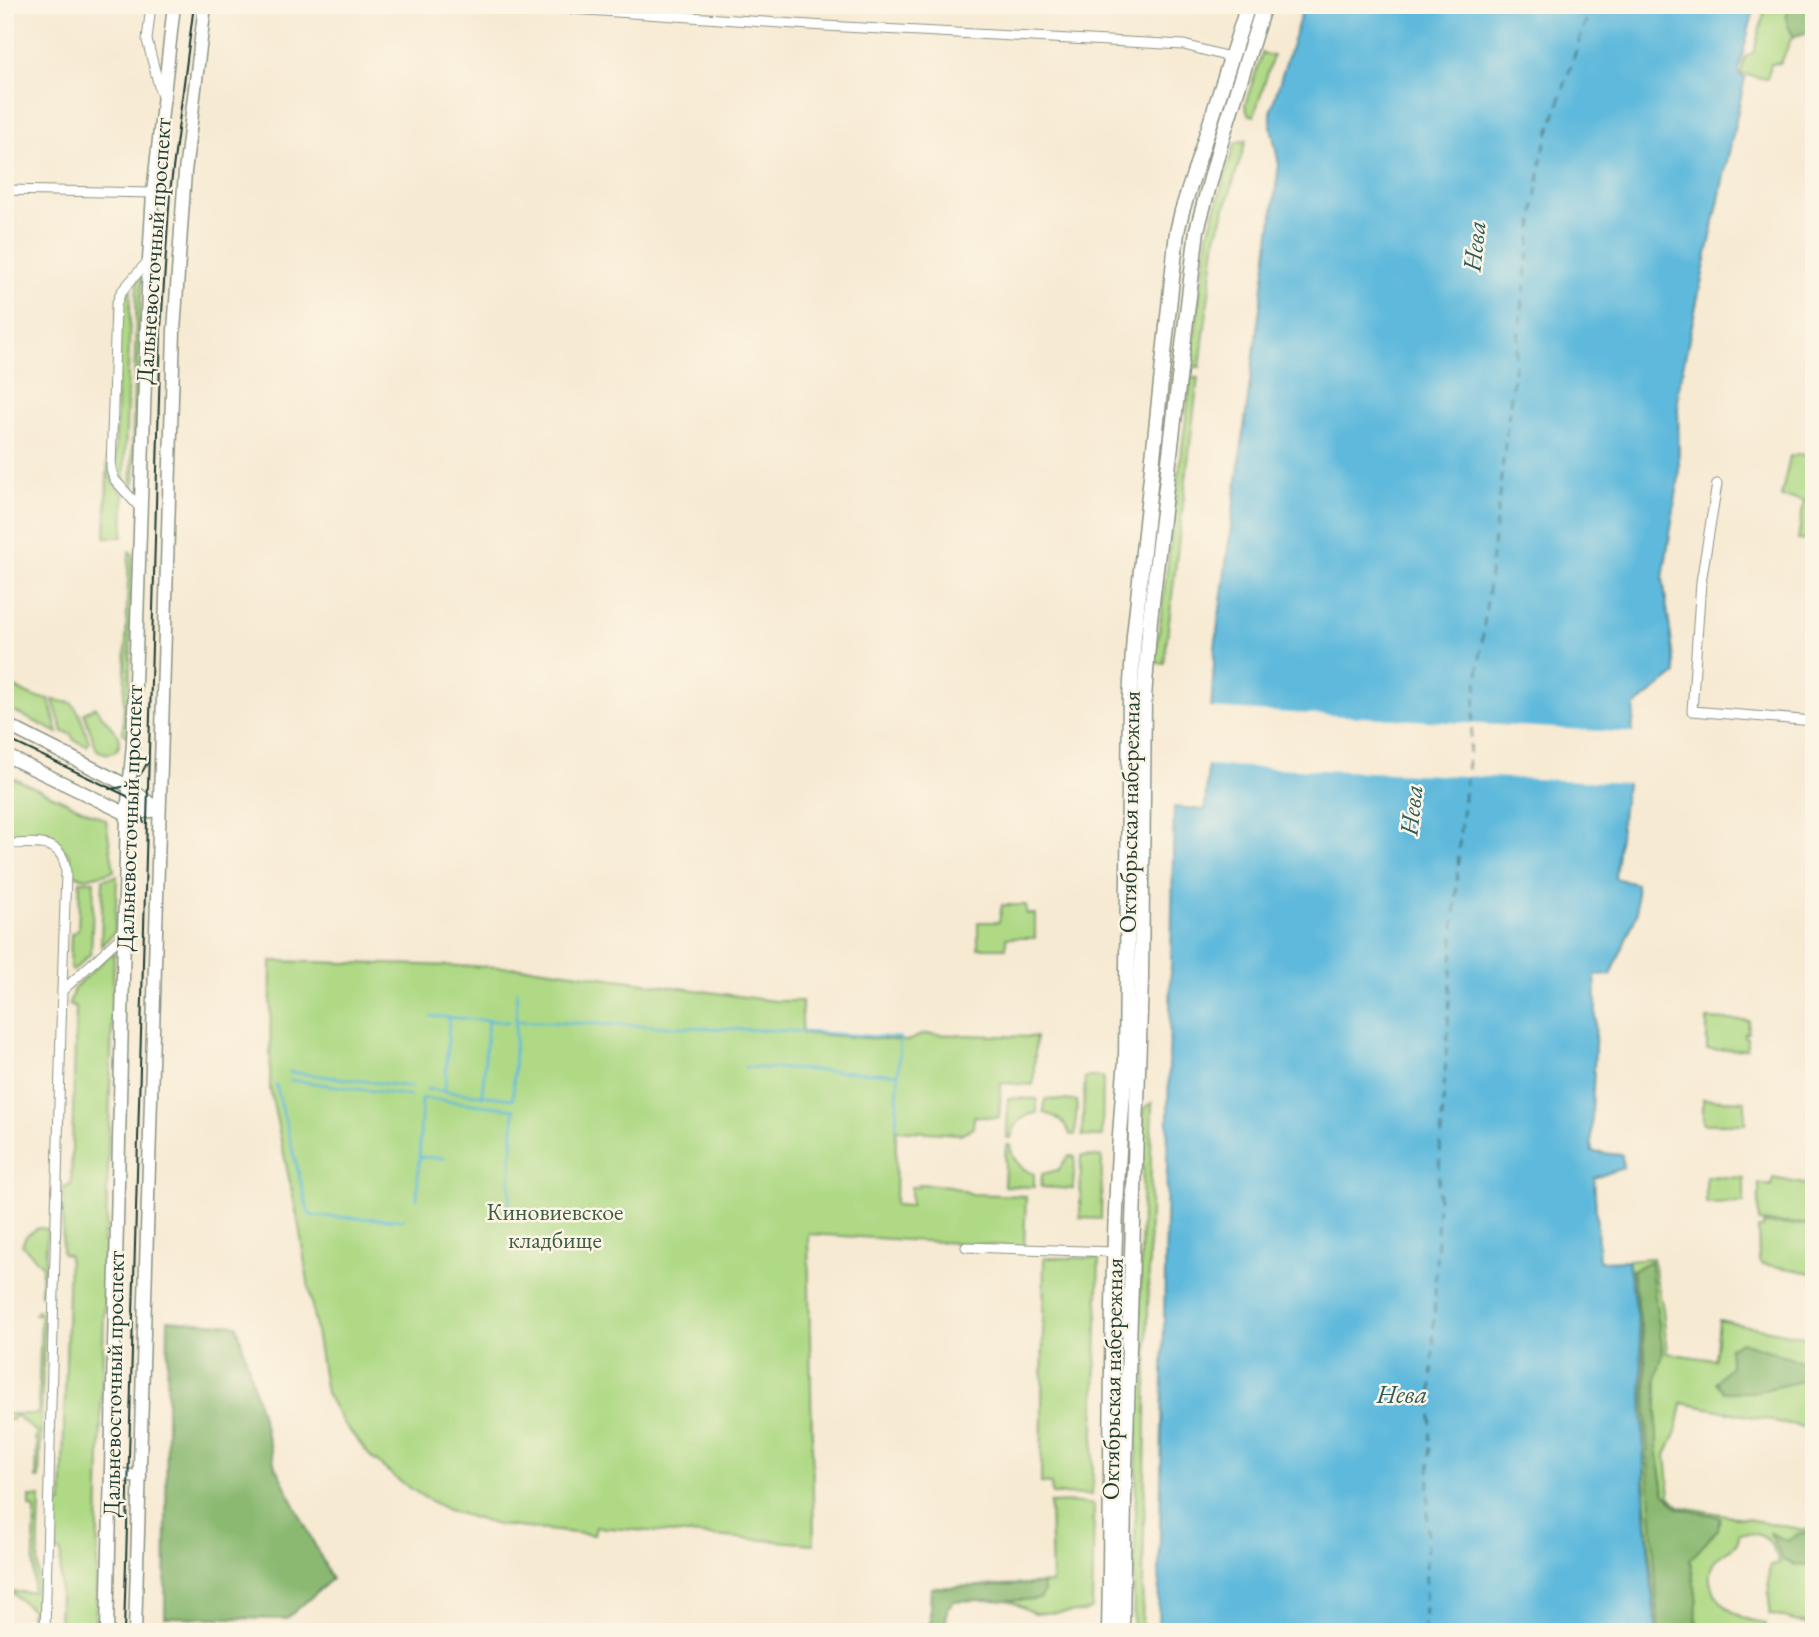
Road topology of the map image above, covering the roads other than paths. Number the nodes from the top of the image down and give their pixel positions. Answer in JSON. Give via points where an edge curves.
{"nodes":[{"id":1,"x":151,"y":5,"type":"edge"},
{"id":2,"x":174,"y":5,"type":"edge"},
{"id":3,"x":205,"y":5,"type":"edge"},
{"id":4,"x":512,"y":5,"type":"edge"},
{"id":5,"x":1248,"y":5,"type":"edge"},
{"id":6,"x":1264,"y":5,"type":"edge"},
{"id":7,"x":1233,"y":58,"type":"junction"},
{"id":8,"x":163,"y":99,"type":"junction"},
{"id":9,"x":5,"y":190,"type":"edge"},
{"id":10,"x":153,"y":193,"type":"junction"},
{"id":11,"x":149,"y":260,"type":"junction"},
{"id":12,"x":1717,"y":484,"type":"dead end"},
{"id":13,"x":140,"y":508,"type":"junction"},
{"id":14,"x":1814,"y":721,"type":"edge"},
{"id":15,"x":5,"y":724,"type":"edge"},
{"id":16,"x":5,"y":755,"type":"edge"},
{"id":17,"x":128,"y":786,"type":"junction"},
{"id":18,"x":158,"y":810,"type":"junction"},
{"id":19,"x":127,"y":814,"type":"junction"},
{"id":20,"x":5,"y":844,"type":"edge"},
{"id":21,"x":124,"y":934,"type":"junction"},
{"id":22,"x":62,"y":992,"type":"junction"},
{"id":23,"x":966,"y":1247,"type":"dead end"},
{"id":24,"x":1115,"y":1252,"type":"junction"},
{"id":25,"x":111,"y":1474,"type":"junction"},
{"id":26,"x":140,"y":1477,"type":"junction"},
{"id":27,"x":45,"y":1632,"type":"edge"},
{"id":28,"x":107,"y":1632,"type":"edge"},
{"id":29,"x":135,"y":1632,"type":"edge"},
{"id":30,"x":1109,"y":1632,"type":"edge"},
{"id":31,"x":1122,"y":1632,"type":"edge"}],
"edges":[{"from":1,"to":8,"type":"street","via":[[147,40]]},
{"from":2,"to":8,"type":"main road","name":"Дальневосточный проспект"},
{"from":3,"to":18,"type":"main road","name":"Дальневосточный проспект","via":[[175,306]]},
{"from":4,"to":7,"type":"street","via":[[1184,45]]},
{"from":5,"to":7,"type":"main road","name":"Октябрьская набережная"},
{"from":6,"to":31,"type":"main road","name":"Октябрьская набережная","via":[[1197,230],[1150,619],[1144,698],[1141,979]]},
{"from":7,"to":24,"type":"main road","name":"Октябрьская набережная","via":[[1177,232],[1135,623],[1126,1060]]},
{"from":8,"to":10,"type":"main road","name":"Дальневосточный проспект"},
{"from":9,"to":10,"type":"street"},
{"from":10,"to":11,"type":"main road","name":"Дальневосточный проспект"},
{"from":11,"to":13,"type":"main road","name":"Дальневосточный проспект"},
{"from":11,"to":13,"type":"street","via":[[121,292],[116,305],[111,469],[114,479]]},
{"from":12,"to":14,"type":"street","via":[[1702,582],[1692,711]]},
{"from":13,"to":17,"type":"main road","name":"Дальневосточный проспект"},
{"from":15,"to":17,"type":"main road"},
{"from":16,"to":19,"type":"main road"},
{"from":17,"to":18,"type":"main road"},
{"from":17,"to":19,"type":"main road","name":"Дальневосточный проспект"},
{"from":18,"to":19,"type":"main road"},
{"from":18,"to":26,"type":"main road","name":"Дальневосточный проспект"},
{"from":19,"to":21,"type":"main road","name":"Дальневосточный проспект"},
{"from":20,"to":22,"type":"street","via":[[48,844],[64,858]]},
{"from":21,"to":22,"type":"street"},
{"from":21,"to":25,"type":"main road","name":"Дальневосточный проспект"},
{"from":22,"to":27,"type":"street"},
{"from":23,"to":24,"type":"street"},
{"from":24,"to":30,"type":"main road","name":"Октябрьская набережная"},
{"from":25,"to":26,"type":"main road"},
{"from":25,"to":28,"type":"main road","name":"Дальневосточный проспект"},
{"from":26,"to":29,"type":"main road","name":"Дальневосточный проспект"}]}
